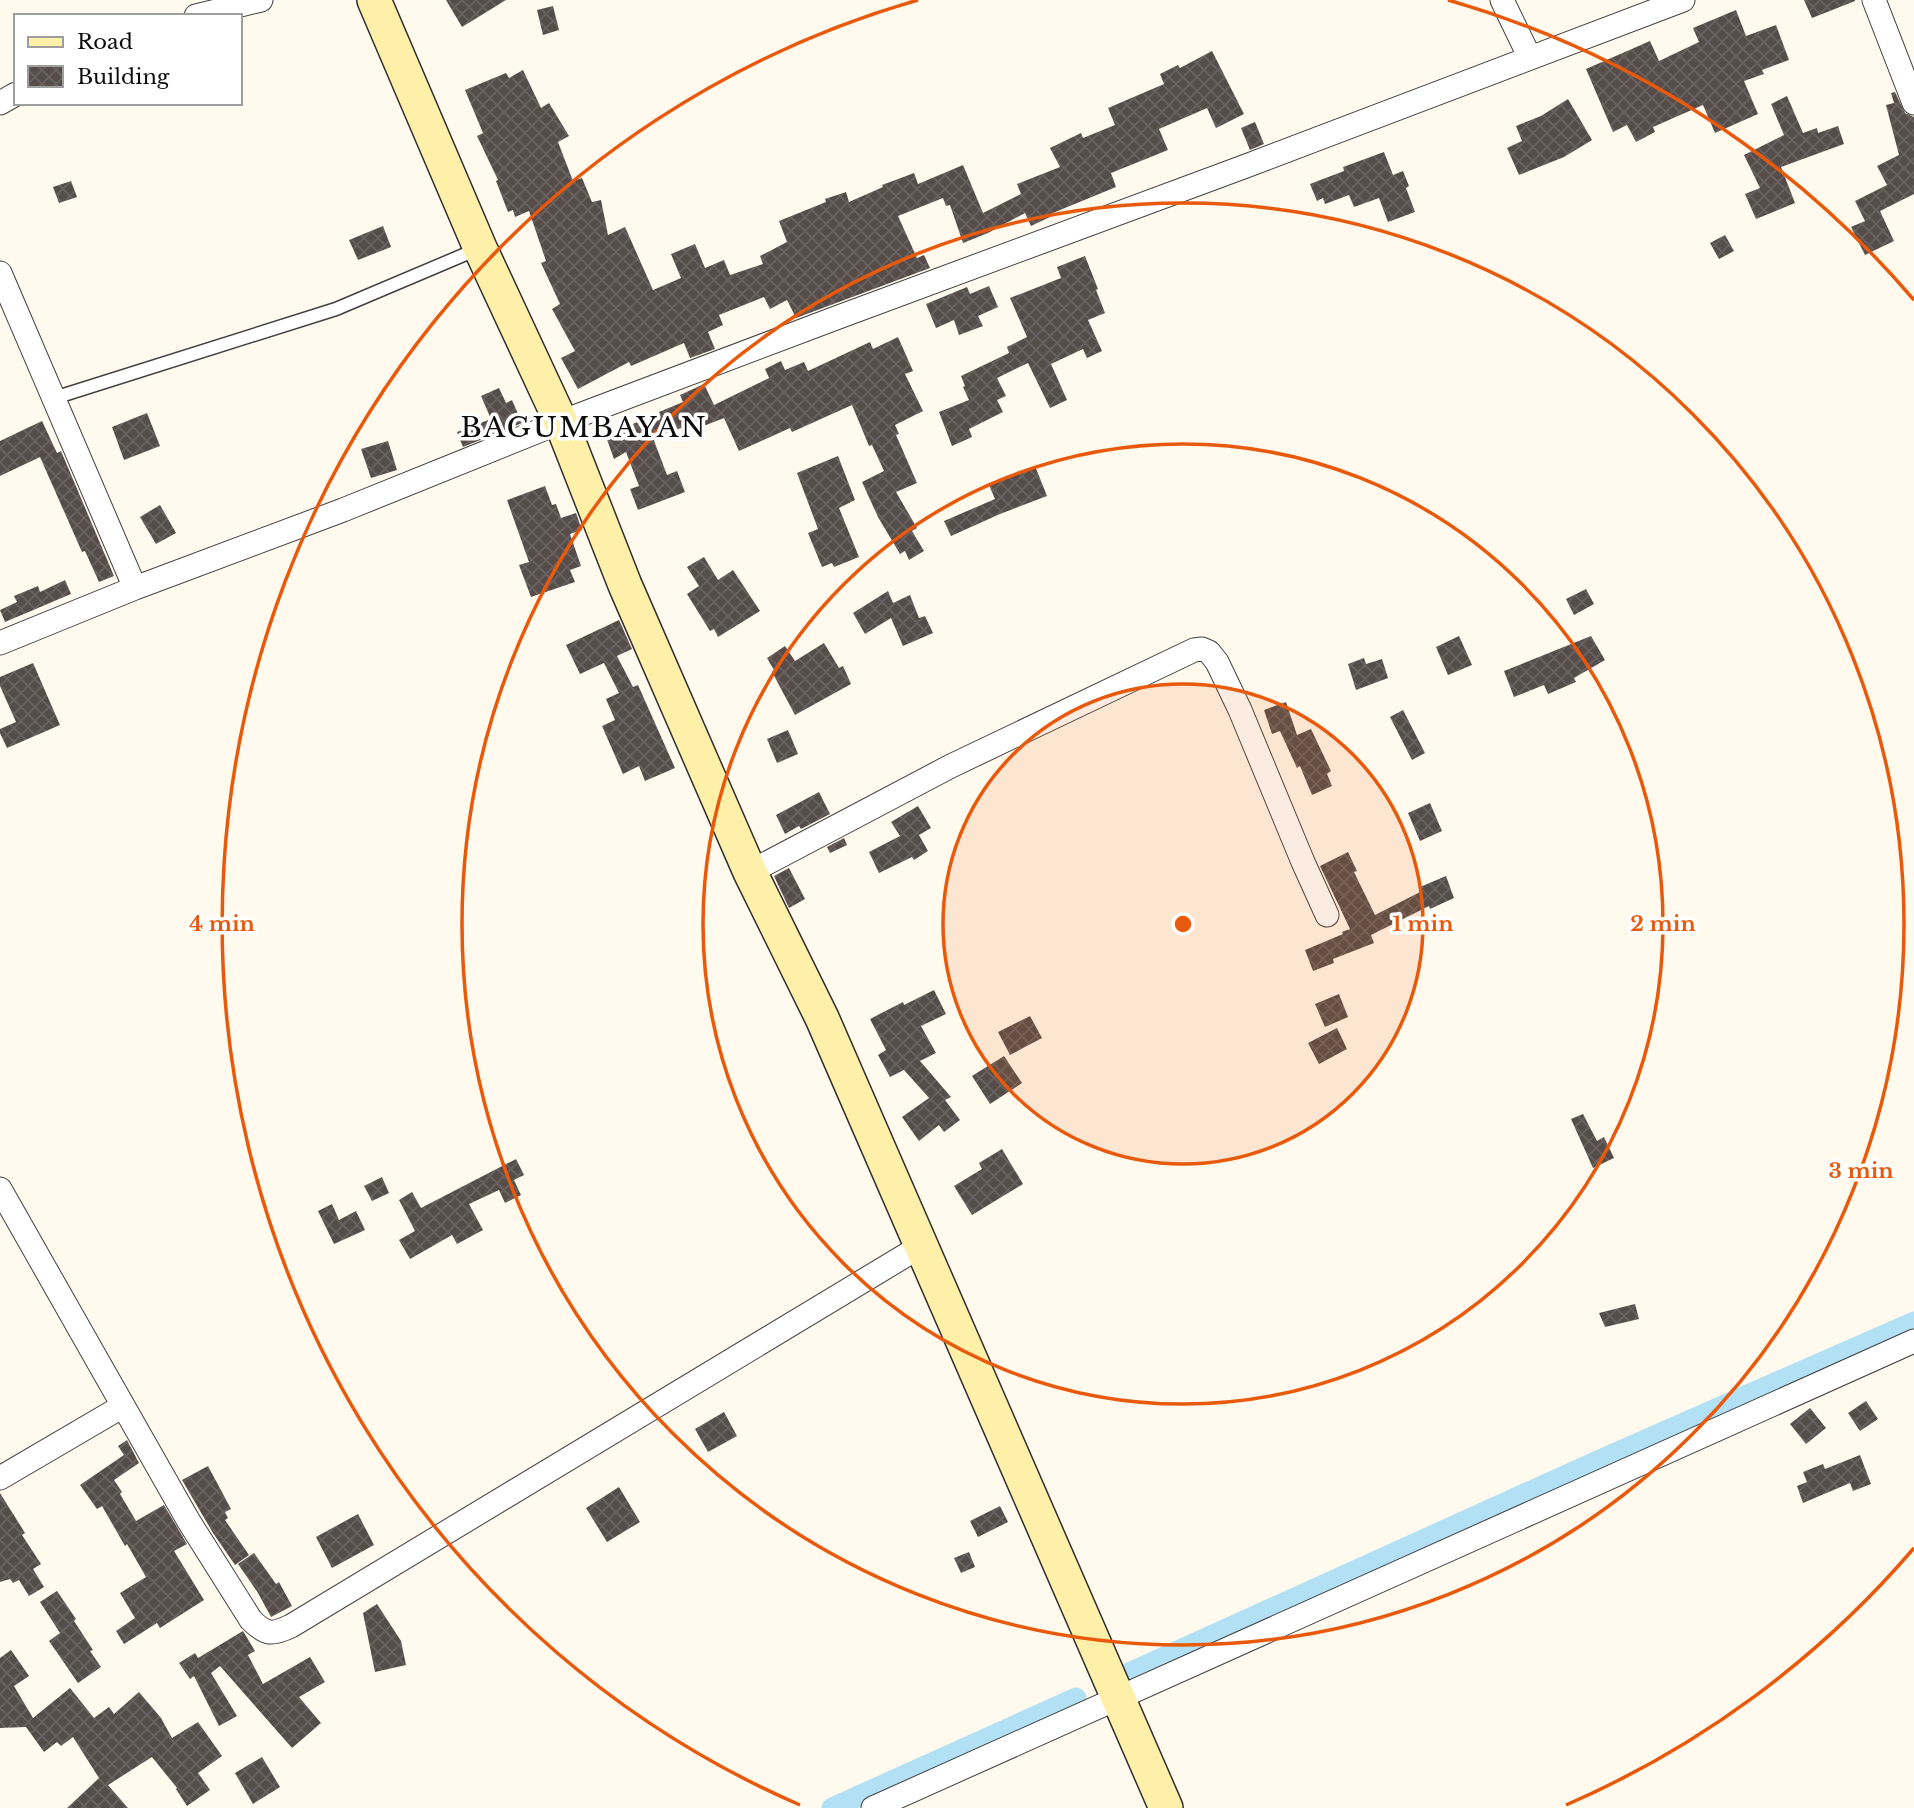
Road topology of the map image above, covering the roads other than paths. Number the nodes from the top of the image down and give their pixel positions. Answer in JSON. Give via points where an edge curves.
{"nodes":[{"id":1,"x":261,"y":0,"type":"edge"},
{"id":2,"x":1502,"y":0,"type":"edge"},
{"id":3,"x":1683,"y":0,"type":"edge"},
{"id":4,"x":1874,"y":0,"type":"edge"},
{"id":5,"x":382,"y":3,"type":"edge"},
{"id":6,"x":204,"y":14,"type":"edge"},
{"id":7,"x":1530,"y":58,"type":"junction"},
{"id":8,"x":1914,"y":103,"type":"edge"},
{"id":9,"x":480,"y":248,"type":"junction"},
{"id":10,"x":0,"y":273,"type":"edge"},
{"id":11,"x":54,"y":398,"type":"junction"},
{"id":12,"x":561,"y":422,"type":"junction"},
{"id":13,"x":135,"y":588,"type":"junction"},
{"id":14,"x":0,"y":643,"type":"edge"},
{"id":15,"x":751,"y":872,"type":"junction"},
{"id":16,"x":1327,"y":915,"type":"dead end"},
{"id":17,"x":0,"y":1189,"type":"edge"},
{"id":18,"x":921,"y":1246,"type":"junction"},
{"id":19,"x":1914,"y":1341,"type":"edge"},
{"id":20,"x":124,"y":1406,"type":"junction"},
{"id":21,"x":0,"y":1478,"type":"edge"},
{"id":22,"x":1119,"y":1699,"type":"junction"},
{"id":23,"x":873,"y":1808,"type":"edge"},
{"id":24,"x":1166,"y":1808,"type":"edge"}],
"edges":[{"from":1,"to":6,"type":"street"},
{"from":2,"to":7,"type":"street"},
{"from":3,"to":7,"type":"street"},
{"from":4,"to":8,"type":"street"},
{"from":5,"to":9,"type":"main road"},
{"from":7,"to":12,"type":"street"},
{"from":9,"to":11,"type":"lane","via":[[335,309]]},
{"from":9,"to":12,"type":"main road"},
{"from":10,"to":11,"type":"street"},
{"from":11,"to":13,"type":"street"},
{"from":12,"to":13,"type":"street"},
{"from":12,"to":15,"type":"main road","via":[[625,584]]},
{"from":13,"to":14,"type":"street"},
{"from":15,"to":16,"type":"street","via":[[951,766],[1202,649],[1217,662],[1240,710]]},
{"from":15,"to":18,"type":"main road","via":[[822,1018]]},
{"from":17,"to":20,"type":"street"},
{"from":18,"to":20,"type":"street","via":[[274,1633],[251,1620]]},
{"from":18,"to":22,"type":"main road"},
{"from":19,"to":22,"type":"street"},
{"from":20,"to":21,"type":"street"},
{"from":22,"to":23,"type":"street"},
{"from":22,"to":24,"type":"main road"}]}
